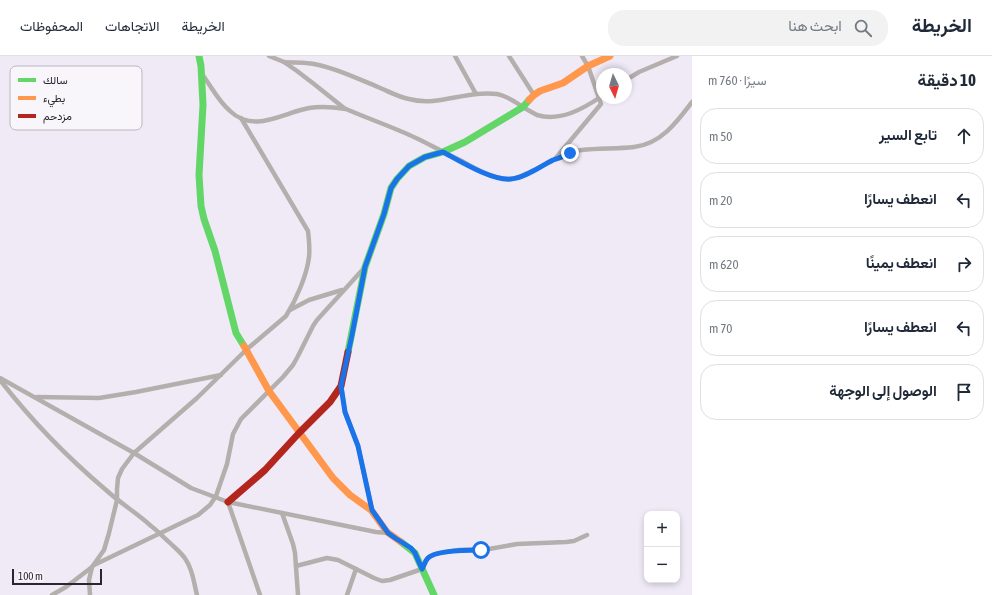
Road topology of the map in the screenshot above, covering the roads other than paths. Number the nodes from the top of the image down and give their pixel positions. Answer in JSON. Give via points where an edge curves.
{"nodes":[{"id":1,"x":198,"y":56,"type":"edge"},
{"id":2,"x":269,"y":56,"type":"edge"},
{"id":3,"x":455,"y":56,"type":"edge"},
{"id":4,"x":510,"y":56,"type":"edge"},
{"id":5,"x":582,"y":56,"type":"edge"},
{"id":6,"x":610,"y":56,"type":"edge"},
{"id":7,"x":677,"y":56,"type":"edge"},
{"id":8,"x":284,"y":62,"type":"junction"},
{"id":9,"x":588,"y":66,"type":"junction"},
{"id":10,"x":202,"y":73,"type":"junction"},
{"id":11,"x":632,"y":77,"type":"edge"},
{"id":12,"x":596,"y":85,"type":"edge"},
{"id":13,"x":476,"y":94,"type":"junction"},
{"id":14,"x":534,"y":95,"type":"junction"},
{"id":15,"x":596,"y":100,"type":"edge"},
{"id":16,"x":692,"y":102,"type":"edge"},
{"id":17,"x":601,"y":104,"type":"edge"},
{"id":18,"x":523,"y":107,"type":"junction"},
{"id":19,"x":346,"y":109,"type":"junction"},
{"id":20,"x":241,"y":118,"type":"junction"},
{"id":21,"x":443,"y":152,"type":"junction"},
{"id":22,"x":553,"y":160,"type":"junction"},
{"id":23,"x":365,"y":267,"type":"junction"},
{"id":24,"x":344,"y":289,"type":"junction"},
{"id":25,"x":290,"y":310,"type":"junction"},
{"id":26,"x":246,"y":350,"type":"junction"},
{"id":27,"x":221,"y":375,"type":"junction"},
{"id":28,"x":0,"y":379,"type":"edge"},
{"id":29,"x":341,"y":386,"type":"junction"},
{"id":30,"x":269,"y":390,"type":"junction"},
{"id":31,"x":35,"y":397,"type":"junction"},
{"id":32,"x":299,"y":433,"type":"junction"},
{"id":33,"x":134,"y":452,"type":"junction"},
{"id":34,"x":216,"y":496,"type":"junction"},
{"id":35,"x":117,"y":500,"type":"junction"},
{"id":36,"x":228,"y":502,"type":"junction"},
{"id":37,"x":372,"y":510,"type":"junction"},
{"id":38,"x":282,"y":514,"type":"junction"},
{"id":39,"x":388,"y":533,"type":"junction"},
{"id":40,"x":160,"y":534,"type":"junction"},
{"id":41,"x":587,"y":535,"type":"dead end"},
{"id":42,"x":93,"y":566,"type":"junction"},
{"id":43,"x":296,"y":566,"type":"junction"},
{"id":44,"x":422,"y":569,"type":"junction"},
{"id":45,"x":356,"y":570,"type":"junction"},
{"id":46,"x":52,"y":595,"type":"edge"},
{"id":47,"x":90,"y":595,"type":"edge"},
{"id":48,"x":197,"y":595,"type":"edge"},
{"id":49,"x":260,"y":595,"type":"edge"},
{"id":50,"x":298,"y":595,"type":"edge"},
{"id":51,"x":348,"y":595,"type":"edge"},
{"id":52,"x":434,"y":595,"type":"edge"}],
"edges":[{"from":1,"to":10,"type":"street"},
{"from":2,"to":8,"type":"street"},
{"from":3,"to":13,"type":"street"},
{"from":4,"to":14,"type":"street"},
{"from":5,"to":9,"type":"street"},
{"from":6,"to":9,"type":"street"},
{"from":7,"to":11,"type":"street"},
{"from":8,"to":13,"type":"street","via":[[320,65],[408,99],[434,101]]},
{"from":8,"to":19,"type":"street"},
{"from":9,"to":12,"type":"street"},
{"from":9,"to":14,"type":"street","via":[[563,82]]},
{"from":10,"to":20,"type":"street","via":[[230,112]]},
{"from":10,"to":26,"type":"street","via":[[199,175],[201,206],[236,333]]},
{"from":13,"to":18,"type":"street","via":[[497,94]]},
{"from":14,"to":18,"type":"street"},
{"from":15,"to":18,"type":"street","via":[[560,117],[536,114]]},
{"from":16,"to":22,"type":"street","via":[[668,131],[648,144],[581,150]]},
{"from":17,"to":22,"type":"street"},
{"from":18,"to":21,"type":"street","via":[[465,142]]},
{"from":19,"to":20,"type":"street","via":[[308,108],[258,122]]},
{"from":19,"to":21,"type":"street","via":[[415,137]]},
{"from":20,"to":25,"type":"street","via":[[308,231],[309,253],[304,276]]},
{"from":21,"to":22,"type":"street","via":[[480,171],[510,179]]},
{"from":21,"to":23,"type":"street","via":[[425,157],[409,166],[397,179],[391,188]]},
{"from":23,"to":24,"type":"street"},
{"from":23,"to":29,"type":"street"},
{"from":24,"to":25,"type":"street","via":[[309,300]]},
{"from":24,"to":30,"type":"street","via":[[317,320],[293,365]]},
{"from":25,"to":26,"type":"street","via":[[282,320]]},
{"from":26,"to":27,"type":"street"},
{"from":26,"to":30,"type":"street"},
{"from":27,"to":31,"type":"street","via":[[98,398]]},
{"from":27,"to":33,"type":"street"},
{"from":28,"to":31,"type":"street"},
{"from":28,"to":35,"type":"street","via":[[63,450]]},
{"from":29,"to":32,"type":"street","via":[[330,402]]},
{"from":29,"to":37,"type":"street","via":[[345,412],[358,446]]},
{"from":30,"to":32,"type":"street"},
{"from":30,"to":34,"type":"street","via":[[237,426]]},
{"from":31,"to":33,"type":"street"},
{"from":32,"to":36,"type":"street","via":[[265,470]]},
{"from":32,"to":37,"type":"street","via":[[342,488]]},
{"from":33,"to":34,"type":"street","via":[[191,488]]},
{"from":33,"to":35,"type":"street","via":[[118,478]]},
{"from":34,"to":36,"type":"street"},
{"from":34,"to":40,"type":"street","via":[[198,515]]},
{"from":35,"to":40,"type":"street"},
{"from":35,"to":42,"type":"street","via":[[104,550]]},
{"from":36,"to":38,"type":"street"},
{"from":36,"to":49,"type":"street"},
{"from":37,"to":39,"type":"street"},
{"from":38,"to":39,"type":"street"},
{"from":38,"to":43,"type":"street","via":[[293,544]]},
{"from":39,"to":44,"type":"street","via":[[411,548]]},
{"from":40,"to":42,"type":"street"},
{"from":40,"to":48,"type":"street","via":[[186,560]]},
{"from":41,"to":44,"type":"street","via":[[574,541],[516,544],[435,554],[426,560]]},
{"from":42,"to":46,"type":"street"},
{"from":42,"to":47,"type":"street","via":[[89,580]]},
{"from":43,"to":45,"type":"street","via":[[328,558],[338,560]]},
{"from":43,"to":50,"type":"street"},
{"from":44,"to":45,"type":"street","via":[[382,581]]},
{"from":44,"to":52,"type":"street"},
{"from":45,"to":51,"type":"street"}]}
